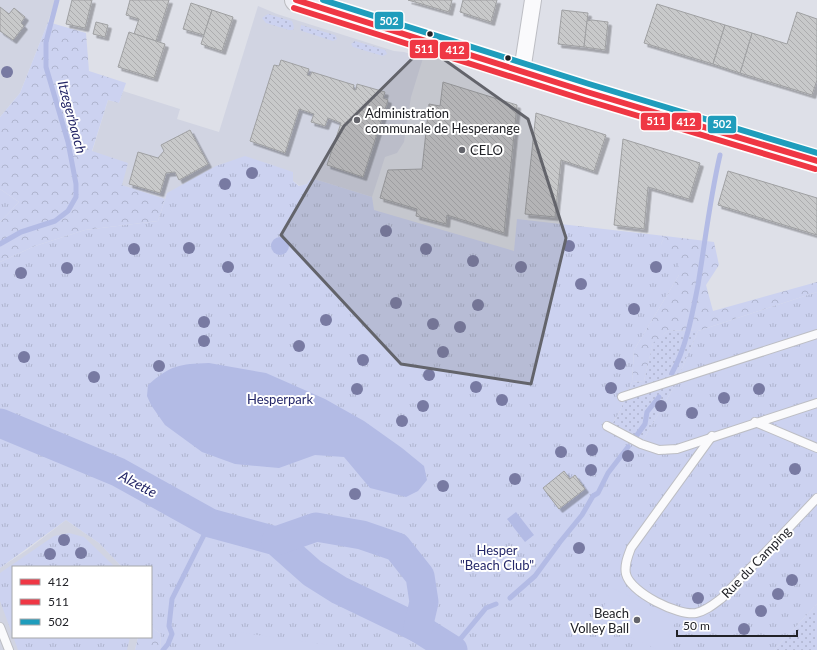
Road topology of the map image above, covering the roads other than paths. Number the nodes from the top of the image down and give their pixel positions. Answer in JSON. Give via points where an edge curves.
{"nodes":[{"id":1,"x":296,"y":0,"type":"edge"},
{"id":2,"x":533,"y":0,"type":"edge"},
{"id":3,"x":522,"y":71,"type":"junction"},
{"id":4,"x":817,"y":160,"type":"edge"},
{"id":5,"x":817,"y":334,"type":"edge"},
{"id":6,"x":622,"y":397,"type":"dead end"},
{"id":7,"x":817,"y":403,"type":"edge"},
{"id":8,"x":756,"y":422,"type":"junction"},
{"id":9,"x":607,"y":426,"type":"dead end"},
{"id":10,"x":712,"y":436,"type":"junction"},
{"id":11,"x":817,"y":448,"type":"edge"},
{"id":12,"x":817,"y":498,"type":"edge"},
{"id":13,"x":0,"y":627,"type":"edge"},
{"id":14,"x":9,"y":650,"type":"edge"}],
"edges":[{"from":1,"to":3,"type":"main road"},
{"from":2,"to":3,"type":"street"},
{"from":3,"to":4,"type":"main road"},
{"from":5,"to":6,"type":"lane"},
{"from":7,"to":8,"type":"lane"},
{"from":8,"to":10,"type":"lane"},
{"from":8,"to":11,"type":"lane"},
{"from":9,"to":10,"type":"lane","via":[[641,444],[659,450],[677,448]]},
{"from":10,"to":12,"type":"lane","name":"Rue du Camping","via":[[631,548],[626,562],[626,575],[632,586],[647,597],[680,611],[695,613],[707,609],[722,598]]},
{"from":13,"to":14,"type":"lane"}]}
